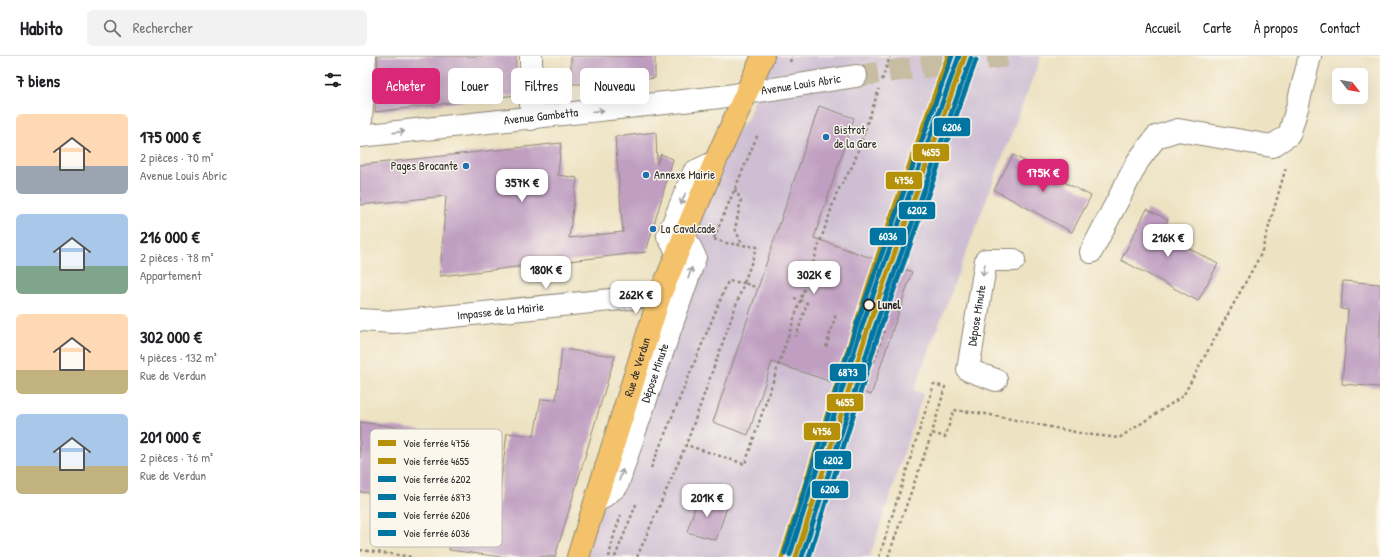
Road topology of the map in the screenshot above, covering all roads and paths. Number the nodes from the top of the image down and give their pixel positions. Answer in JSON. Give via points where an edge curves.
{"nodes":[{"id":1,"x":364,"y":56,"type":"edge"},
{"id":2,"x":531,"y":56,"type":"edge"},
{"id":3,"x":763,"y":56,"type":"edge"},
{"id":4,"x":890,"y":56,"type":"edge"},
{"id":5,"x":1310,"y":56,"type":"edge"},
{"id":6,"x":856,"y":76,"type":"tunnel mouth"},
{"id":7,"x":745,"y":93,"type":"junction"},
{"id":8,"x":531,"y":119,"type":"junction"},
{"id":9,"x":1289,"y":135,"type":"junction"},
{"id":10,"x":360,"y":136,"type":"edge"},
{"id":11,"x":735,"y":189,"type":"dead end"},
{"id":12,"x":714,"y":239,"type":"dead end"},
{"id":13,"x":680,"y":243,"type":"junction"},
{"id":14,"x":742,"y":244,"type":"junction"},
{"id":15,"x":1091,"y":252,"type":"dead end"},
{"id":16,"x":1014,"y":260,"type":"dead end"},
{"id":17,"x":744,"y":283,"type":"junction"},
{"id":18,"x":758,"y":288,"type":"dead end"},
{"id":19,"x":660,"y":295,"type":"junction"},
{"id":20,"x":794,"y":298,"type":"dead end"},
{"id":21,"x":800,"y":300,"type":"junction"},
{"id":22,"x":836,"y":314,"type":"dead end"},
{"id":23,"x":360,"y":320,"type":"edge"},
{"id":24,"x":884,"y":331,"type":"dead end"},
{"id":25,"x":796,"y":337,"type":"dead end"},
{"id":26,"x":826,"y":347,"type":"dead end"},
{"id":27,"x":874,"y":362,"type":"dead end"},
{"id":28,"x":996,"y":380,"type":"dead end"},
{"id":29,"x":932,"y":433,"type":"junction"},
{"id":30,"x":686,"y":445,"type":"junction"},
{"id":31,"x":651,"y":469,"type":"dead end"},
{"id":32,"x":639,"y":498,"type":"dead end"},
{"id":33,"x":595,"y":503,"type":"junction"},
{"id":34,"x":360,"y":550,"type":"edge"},
{"id":35,"x":413,"y":557,"type":"edge"},
{"id":36,"x":578,"y":557,"type":"edge"},
{"id":37,"x":615,"y":557,"type":"edge"},
{"id":38,"x":637,"y":557,"type":"edge"},
{"id":39,"x":879,"y":557,"type":"edge"},
{"id":40,"x":888,"y":557,"type":"edge"}],
"edges":[{"from":1,"to":10,"type":"street"},
{"from":2,"to":8,"type":"street"},
{"from":3,"to":7,"type":"main road","name":"Rue de Verdun"},
{"from":4,"to":21,"type":"path","via":[[853,165],[837,192]]},
{"from":5,"to":9,"type":"street"},
{"from":6,"to":7,"type":"street","name":"Avenue Louis Abric"},
{"from":8,"to":7,"type":"street","name":"Avenue Gambetta","one_way":true},
{"from":7,"to":13,"type":"main road","name":"Rue de Verdun"},
{"from":10,"to":8,"type":"street","name":"Avenue Gambetta","one_way":true},
{"from":9,"to":15,"type":"street","via":[[1272,146],[1178,130],[1156,137],[1138,161]]},
{"from":9,"to":29,"type":"path","via":[[1288,162],[1261,254],[1183,396],[1119,438],[954,410],[945,437]]},
{"from":11,"to":14,"type":"path","via":[[741,200],[735,229]]},
{"from":12,"to":14,"type":"path"},
{"from":13,"to":19,"type":"main road","name":"Rue de Verdun"},
{"from":33,"to":13,"type":"street","name":"Dépose Minute","one_way":true,"via":[[617,486],[695,258]]},
{"from":14,"to":17,"type":"path","via":[[757,247]]},
{"from":16,"to":28,"type":"street","name":"Dépose Minute","one_way":true,"via":[[986,260],[968,370]]},
{"from":17,"to":18,"type":"path"},
{"from":17,"to":30,"type":"path"},
{"from":17,"to":31,"type":"path","via":[[728,281]]},
{"from":19,"to":23,"type":"street","name":"Impasse de la Mairie","via":[[394,322]]},
{"from":19,"to":33,"type":"main road","name":"Rue de Verdun"},
{"from":20,"to":21,"type":"path"},
{"from":21,"to":25,"type":"path","via":[[807,303]]},
{"from":21,"to":30,"type":"path","via":[[745,464]]},
{"from":22,"to":26,"type":"path"},
{"from":24,"to":27,"type":"path"},
{"from":29,"to":39,"type":"path","via":[[945,388],[934,384]]},
{"from":29,"to":40,"type":"path"},
{"from":30,"to":38,"type":"path"},
{"from":32,"to":37,"type":"path"},
{"from":33,"to":36,"type":"main road","name":"Rue de Verdun"},
{"from":34,"to":35,"type":"path"}]}
